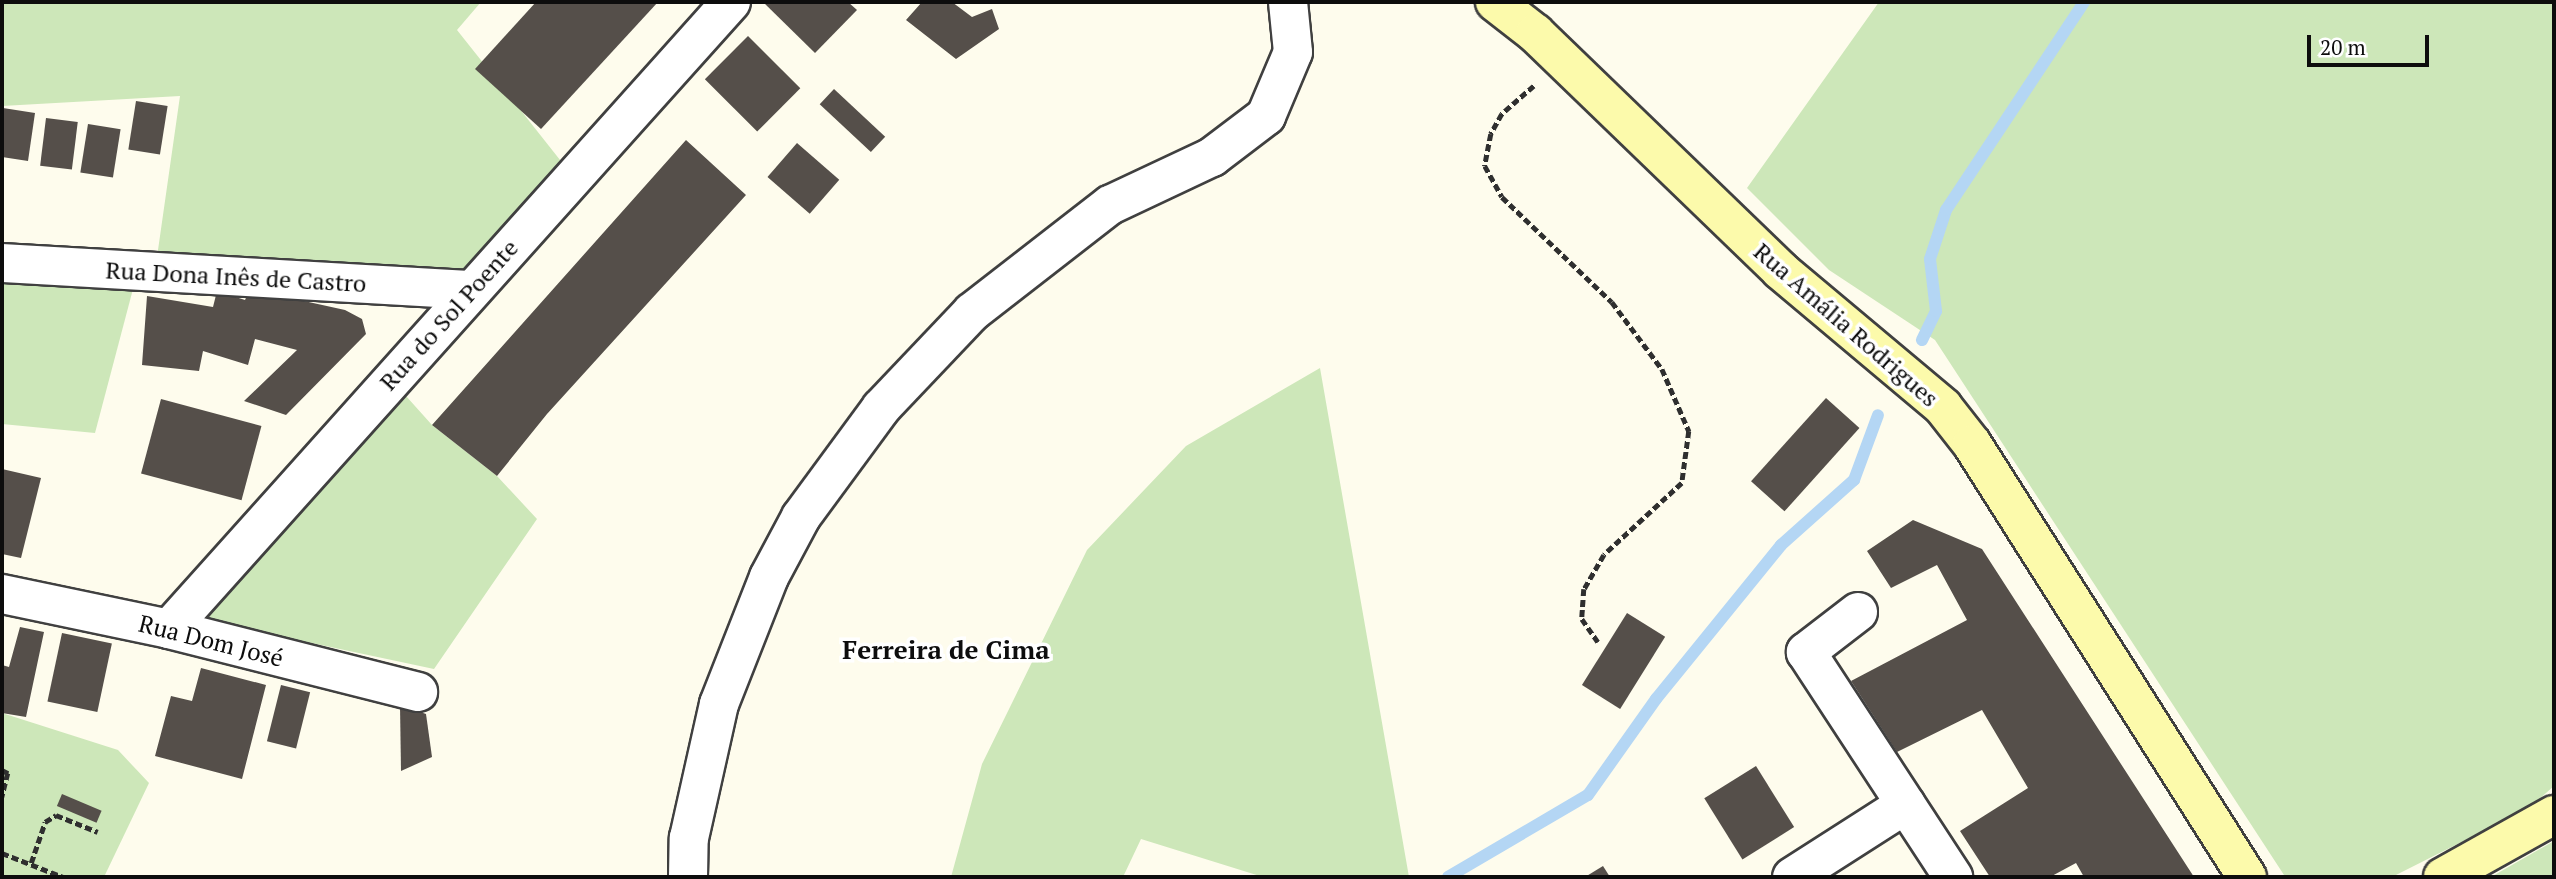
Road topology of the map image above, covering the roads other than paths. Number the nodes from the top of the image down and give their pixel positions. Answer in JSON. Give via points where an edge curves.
{"nodes":[{"id":1,"x":731,"y":2,"type":"edge"},
{"id":2,"x":1288,"y":2,"type":"edge"},
{"id":3,"x":1495,"y":2,"type":"edge"},
{"id":4,"x":2,"y":263,"type":"edge"},
{"id":5,"x":471,"y":290,"type":"junction"},
{"id":6,"x":2,"y":594,"type":"edge"},
{"id":7,"x":1858,"y":612,"type":"dead end"},
{"id":8,"x":169,"y":629,"type":"junction"},
{"id":9,"x":418,"y":692,"type":"dead end"},
{"id":10,"x":1906,"y":804,"type":"junction"},
{"id":11,"x":2554,"y":815,"type":"edge"},
{"id":12,"x":688,"y":877,"type":"edge"},
{"id":13,"x":1792,"y":877,"type":"edge"},
{"id":14,"x":1953,"y":877,"type":"edge"},
{"id":15,"x":2247,"y":877,"type":"edge"},
{"id":16,"x":2443,"y":877,"type":"edge"}],
"edges":[{"from":1,"to":5,"type":"street","name":"Rua do Sol Poente"},
{"from":2,"to":12,"type":"street","via":[[1293,52],[1266,116],[1212,157],[1110,205],[972,312],[881,408],[801,517],[763,590],[719,704],[689,838]]},
{"from":3,"to":15,"type":"street","name":"Rua Amália Rodrigues","via":[[1566,63],[1780,270],[1943,407],[1972,444]]},
{"from":4,"to":5,"type":"street","name":"Rua Dona Inês de Castro"},
{"from":5,"to":8,"type":"street","name":"Rua do Sol Poente"},
{"from":6,"to":8,"type":"street","name":"Rua Dom José"},
{"from":7,"to":10,"type":"street","via":[[1806,652]]},
{"from":8,"to":9,"type":"street","name":"Rua Dom José"},
{"from":10,"to":13,"type":"street"},
{"from":10,"to":14,"type":"street"},
{"from":11,"to":16,"type":"street"}]}
